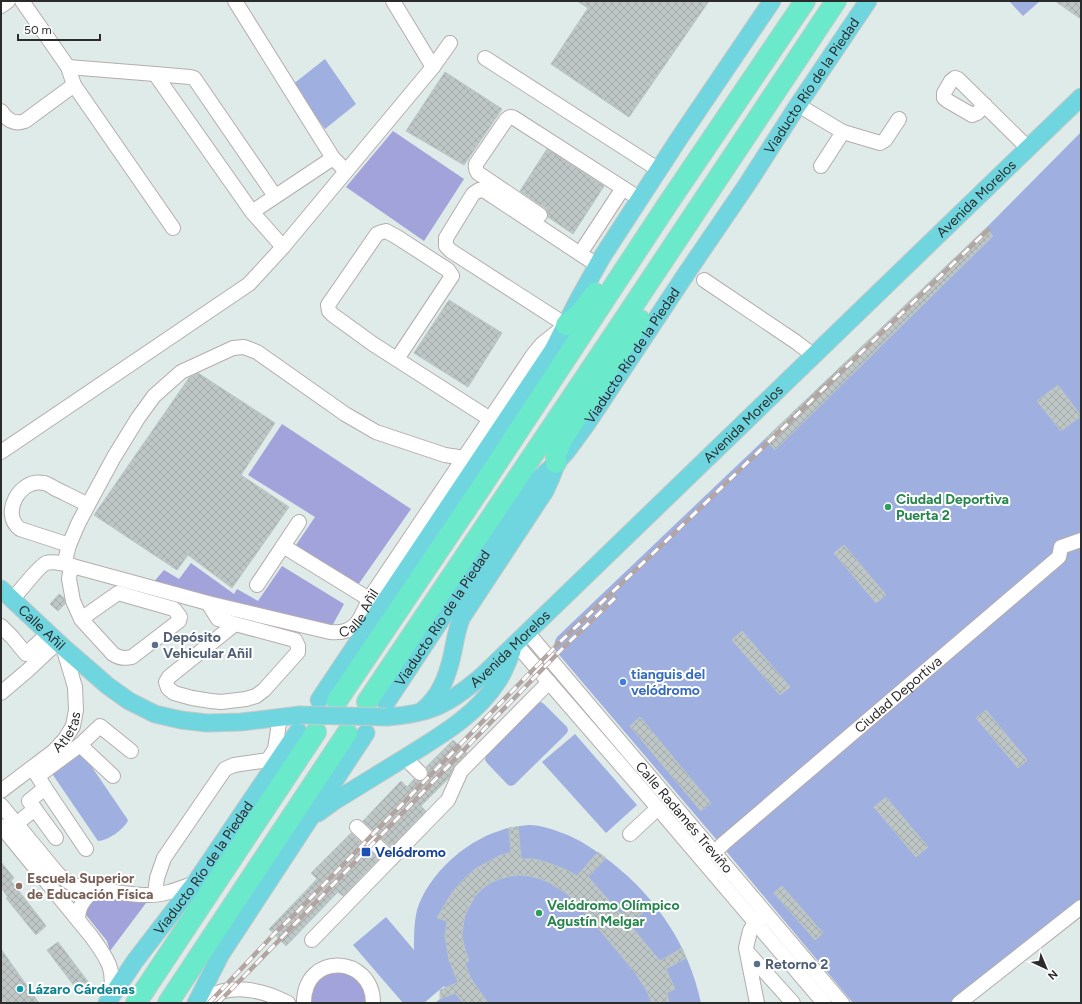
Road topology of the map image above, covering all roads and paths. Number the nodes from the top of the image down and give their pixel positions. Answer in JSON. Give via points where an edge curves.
{"nodes":[{"id":1,"x":8,"y":1,"type":"edge"},
{"id":2,"x":22,"y":1,"type":"edge"},
{"id":3,"x":235,"y":1,"type":"edge"},
{"id":4,"x":393,"y":1,"type":"edge"},
{"id":5,"x":772,"y":1,"type":"edge"},
{"id":6,"x":805,"y":1,"type":"edge"},
{"id":7,"x":836,"y":1,"type":"edge"},
{"id":8,"x":868,"y":1,"type":"edge"},
{"id":9,"x":1,"y":6,"type":"edge"},
{"id":10,"x":450,"y":43,"type":"dead end"},
{"id":11,"x":485,"y":58,"type":"dead end"},
{"id":12,"x":68,"y":67,"type":"junction"},
{"id":13,"x":433,"y":67,"type":"junction"},
{"id":14,"x":155,"y":74,"type":"junction"},
{"id":15,"x":74,"y":85,"type":"junction"},
{"id":16,"x":1081,"y":97,"type":"edge"},
{"id":17,"x":798,"y":105,"type":"junction"},
{"id":18,"x":985,"y":105,"type":"dead end"},
{"id":19,"x":1,"y":111,"type":"edge"},
{"id":20,"x":899,"y":119,"type":"dead end"},
{"id":21,"x":843,"y":132,"type":"junction"},
{"id":22,"x":1028,"y":148,"type":"junction"},
{"id":23,"x":333,"y":158,"type":"junction"},
{"id":24,"x":821,"y":166,"type":"dead end"},
{"id":25,"x":659,"y":170,"type":"junction"},
{"id":26,"x":346,"y":171,"type":"junction"},
{"id":27,"x":623,"y":188,"type":"junction"},
{"id":28,"x":275,"y":196,"type":"junction"},
{"id":29,"x":706,"y":196,"type":"junction"},
{"id":30,"x":640,"y":199,"type":"junction"},
{"id":31,"x":667,"y":205,"type":"junction"},
{"id":32,"x":252,"y":212,"type":"junction"},
{"id":33,"x":173,"y":228,"type":"dead end"},
{"id":34,"x":585,"y":246,"type":"junction"},
{"id":35,"x":283,"y":247,"type":"junction"},
{"id":36,"x":600,"y":261,"type":"junction"},
{"id":37,"x":704,"y":280,"type":"dead end"},
{"id":38,"x":566,"y":325,"type":"junction"},
{"id":39,"x":813,"y":355,"type":"junction"},
{"id":40,"x":397,"y":359,"type":"junction"},
{"id":41,"x":490,"y":419,"type":"junction"},
{"id":42,"x":1,"y":452,"type":"edge"},
{"id":43,"x":465,"y":458,"type":"junction"},
{"id":44,"x":556,"y":463,"type":"junction"},
{"id":45,"x":88,"y":505,"type":"junction"},
{"id":46,"x":299,"y":522,"type":"dead end"},
{"id":47,"x":1081,"y":540,"type":"edge"},
{"id":48,"x":69,"y":545,"type":"junction"},
{"id":49,"x":283,"y":546,"type":"junction"},
{"id":50,"x":68,"y":564,"type":"junction"},
{"id":51,"x":257,"y":585,"type":"dead end"},
{"id":52,"x":4,"y":592,"type":"edge"},
{"id":53,"x":369,"y":599,"type":"junction"},
{"id":54,"x":208,"y":603,"type":"junction"},
{"id":55,"x":81,"y":619,"type":"junction"},
{"id":56,"x":235,"y":624,"type":"junction"},
{"id":57,"x":1,"y":626,"type":"edge"},
{"id":58,"x":521,"y":638,"type":"junction"},
{"id":59,"x":56,"y":641,"type":"junction"},
{"id":60,"x":549,"y":682,"type":"junction"},
{"id":61,"x":1,"y":693,"type":"edge"},
{"id":62,"x":328,"y":700,"type":"joint"},
{"id":63,"x":380,"y":707,"type":"junction"},
{"id":64,"x":420,"y":713,"type":"junction"},
{"id":65,"x":280,"y":717,"type":"junction"},
{"id":66,"x":305,"y":726,"type":"junction"},
{"id":67,"x":347,"y":733,"type":"dead end"},
{"id":68,"x":366,"y":733,"type":"dead end"},
{"id":69,"x":80,"y":745,"type":"junction"},
{"id":70,"x":131,"y":751,"type":"dead end"},
{"id":71,"x":405,"y":758,"type":"junction"},
{"id":72,"x":420,"y":773,"type":"dead end"},
{"id":73,"x":113,"y":776,"type":"dead end"},
{"id":74,"x":38,"y":777,"type":"junction"},
{"id":75,"x":650,"y":788,"type":"junction"},
{"id":76,"x":1,"y":791,"type":"edge"},
{"id":77,"x":1,"y":805,"type":"edge"},
{"id":78,"x":658,"y":808,"type":"junction"},
{"id":79,"x":35,"y":809,"type":"junction"},
{"id":80,"x":310,"y":820,"type":"junction"},
{"id":81,"x":16,"y":824,"type":"junction"},
{"id":82,"x":1,"y":826,"type":"edge"},
{"id":83,"x":357,"y":826,"type":"dead end"},
{"id":84,"x":630,"y":834,"type":"dead end"},
{"id":85,"x":56,"y":838,"type":"dead end"},
{"id":86,"x":86,"y":849,"type":"dead end"},
{"id":87,"x":714,"y":853,"type":"junction"},
{"id":88,"x":390,"y":860,"type":"junction"},
{"id":89,"x":195,"y":883,"type":"junction"},
{"id":90,"x":99,"y":889,"type":"junction"},
{"id":91,"x":155,"y":894,"type":"junction"},
{"id":92,"x":1081,"y":907,"type":"edge"},
{"id":93,"x":760,"y":918,"type":"junction"},
{"id":94,"x":78,"y":920,"type":"junction"},
{"id":95,"x":312,"y":940,"type":"dead end"},
{"id":96,"x":747,"y":952,"type":"junction"},
{"id":97,"x":108,"y":1001,"type":"edge"},
{"id":98,"x":136,"y":1003,"type":"edge"},
{"id":99,"x":168,"y":1003,"type":"edge"},
{"id":100,"x":196,"y":1003,"type":"edge"},
{"id":101,"x":201,"y":1003,"type":"edge"},
{"id":102,"x":288,"y":1003,"type":"edge"},
{"id":103,"x":304,"y":1003,"type":"edge"},
{"id":104,"x":373,"y":1003,"type":"edge"},
{"id":105,"x":757,"y":1003,"type":"edge"},
{"id":106,"x":793,"y":1003,"type":"edge"},
{"id":107,"x":824,"y":1003,"type":"edge"},
{"id":108,"x":842,"y":1003,"type":"edge"},
{"id":109,"x":959,"y":1003,"type":"edge"}],
"edges":[{"from":1,"to":9,"type":"street"},
{"from":2,"to":12,"type":"street"},
{"from":3,"to":23,"type":"street"},
{"from":4,"to":13,"type":"street"},
{"from":5,"to":25,"type":"main road"},
{"from":6,"to":31,"type":"highway"},
{"from":7,"to":29,"type":"highway","name":"Viaducto Río de la Piedad"},
{"from":8,"to":17,"type":"main road","name":"Viaducto Río de la Piedad"},
{"from":10,"to":13,"type":"street"},
{"from":11,"to":25,"type":"street"},
{"from":12,"to":14,"type":"street"},
{"from":12,"to":15,"type":"street"},
{"from":13,"to":26,"type":"street"},
{"from":14,"to":28,"type":"street","via":[[194,78]]},
{"from":14,"to":32,"type":"street"},
{"from":15,"to":19,"type":"street","via":[[21,123],[6,119]]},
{"from":15,"to":33,"type":"street"},
{"from":16,"to":22,"type":"main road","name":"Avenida Morelos"},
{"from":17,"to":21,"type":"street"},
{"from":17,"to":44,"type":"main road","name":"Viaducto Río de la Piedad","via":[[586,425]]},
{"from":18,"to":22,"type":"street"},
{"from":20,"to":21,"type":"street","via":[[885,140],[880,143]]},
{"from":21,"to":24,"type":"street"},
{"from":22,"to":39,"type":"main road","name":"Avenida Morelos"},
{"from":23,"to":26,"type":"street"},
{"from":23,"to":28,"type":"street"},
{"from":25,"to":30,"type":"main road"},
{"from":26,"to":35,"type":"street"},
{"from":27,"to":30,"type":"street"},
{"from":27,"to":34,"type":"street"},
{"from":27,"to":34,"type":"street","via":[[511,117],[508,117],[476,164],[476,171]]},
{"from":28,"to":32,"type":"street"},
{"from":29,"to":44,"type":"highway","via":[[662,284],[562,440],[556,455]]},
{"from":29,"to":63,"type":"highway","name":"Viaducto Río de la Piedad"},
{"from":30,"to":36,"type":"main road"},
{"from":31,"to":38,"type":"highway","via":[[647,226],[579,314]]},
{"from":31,"to":62,"type":"highway","via":[[482,485]]},
{"from":32,"to":35,"type":"street"},
{"from":34,"to":36,"type":"street"},
{"from":35,"to":42,"type":"street","via":[[249,284]]},
{"from":36,"to":38,"type":"main road"},
{"from":36,"to":38,"type":"street","via":[[485,191],[479,190],[473,194],[446,238],[446,246],[451,251]]},
{"from":37,"to":39,"type":"street"},
{"from":38,"to":41,"type":"street","name":"Calle Añil","via":[[542,344]]},
{"from":38,"to":62,"type":"main road","via":[[553,350]]},
{"from":39,"to":58,"type":"main road","name":"Avenida Morelos"},
{"from":40,"to":40,"type":"street","via":[[333,316],[328,305],[377,234],[386,231],[448,270],[452,276]]},
{"from":40,"to":41,"type":"street"},
{"from":41,"to":43,"type":"street","name":"Calle Añil"},
{"from":43,"to":45,"type":"street","via":[[445,455],[376,432],[345,414],[257,352],[244,347],[233,348],[181,372],[154,396],[114,457]]},
{"from":43,"to":53,"type":"street","name":"Calle Añil"},
{"from":44,"to":63,"type":"main road","name":"Viaducto Río de la Piedad","via":[[527,490]]},
{"from":44,"to":64,"type":"main road","via":[[545,491],[462,617],[443,686]]},
{"from":45,"to":48,"type":"street"},
{"from":45,"to":48,"type":"street","via":[[44,483],[23,488],[10,500],[7,509],[13,526]]},
{"from":46,"to":49,"type":"street"},
{"from":47,"to":87,"type":"street","name":"Ciudad Deportiva","via":[[1062,547],[1059,557]]},
{"from":48,"to":50,"type":"street","via":[[66,557]]},
{"from":49,"to":51,"type":"street"},
{"from":49,"to":53,"type":"street"},
{"from":50,"to":52,"type":"street","name":"Calle Añil","via":[[49,562],[42,565]]},
{"from":50,"to":54,"type":"street","name":"Calle Añil"},
{"from":50,"to":55,"type":"street","via":[[73,600]]},
{"from":52,"to":59,"type":"main road","name":"Calle Añil"},
{"from":53,"to":54,"type":"street","name":"Calle Añil","via":[[355,625],[338,632]]},
{"from":54,"to":56,"type":"street","via":[[218,619]]},
{"from":55,"to":55,"type":"street","via":[[113,654],[127,658],[132,657],[179,621],[180,616],[174,609],[118,593]]},
{"from":56,"to":56,"type":"street","via":[[295,640],[298,652],[264,690],[246,699],[210,701],[174,693],[168,688],[166,682],[169,677]]},
{"from":57,"to":59,"type":"street","via":[[26,654]]},
{"from":58,"to":60,"type":"street","name":"Calle Radamés Treviño"},
{"from":58,"to":64,"type":"main road","name":"Avenida Morelos","via":[[482,676],[458,695]]},
{"from":58,"to":71,"type":"main road","via":[[497,682],[481,701],[450,730]]},
{"from":58,"to":75,"type":"street","name":"Calle Radamés Treviño"},
{"from":59,"to":61,"type":"street"},
{"from":59,"to":65,"type":"main road","name":"Calle Añil","via":[[118,694],[155,714],[207,723]]},
{"from":59,"to":74,"type":"street","name":"Atletas","via":[[75,687],[76,710],[73,726]]},
{"from":60,"to":75,"type":"street","name":"Calle Radamés Treviño"},
{"from":60,"to":88,"type":"street","via":[[461,772],[448,800]]},
{"from":63,"to":64,"type":"main road","name":"Avenida Morelos","via":[[405,716]]},
{"from":63,"to":66,"type":"main road","name":"Calle Añil","bridge":true},
{"from":65,"to":66,"type":"main road","name":"Calle Añil"},
{"from":65,"to":91,"type":"street","via":[[275,749],[268,760],[234,765],[225,769],[164,858],[156,878]]},
{"from":66,"to":89,"type":"main road","name":"Viaducto Río de la Piedad"},
{"from":66,"to":98,"type":"highway","name":"Viaducto Río de la Piedad"},
{"from":67,"to":99,"type":"highway"},
{"from":68,"to":80,"type":"main road"},
{"from":69,"to":70,"type":"street","via":[[100,726]]},
{"from":69,"to":73,"type":"street"},
{"from":69,"to":74,"type":"street"},
{"from":71,"to":72,"type":"street"},
{"from":71,"to":80,"type":"main road","via":[[333,802]]},
{"from":74,"to":76,"type":"street","name":"Atletas"},
{"from":74,"to":79,"type":"street","via":[[29,801]]},
{"from":74,"to":86,"type":"street"},
{"from":75,"to":78,"type":"street","name":"Calle Radamés Treviño"},
{"from":75,"to":87,"type":"street","name":"Calle Radamés Treviño"},
{"from":77,"to":81,"type":"street"},
{"from":78,"to":84,"type":"street"},
{"from":78,"to":93,"type":"street","name":"Calle Radamés Treviño"},
{"from":79,"to":81,"type":"street"},
{"from":79,"to":85,"type":"street"},
{"from":80,"to":100,"type":"main road","via":[[221,954]]},
{"from":81,"to":90,"type":"street","via":[[64,879],[85,889]]},
{"from":82,"to":94,"type":"street"},
{"from":83,"to":88,"type":"street"},
{"from":87,"to":93,"type":"street","name":"Calle Radamés Treviño"},
{"from":88,"to":95,"type":"street"},
{"from":89,"to":91,"type":"street"},
{"from":89,"to":97,"type":"main road","name":"Viaducto Río de la Piedad"},
{"from":90,"to":91,"type":"street","via":[[146,896]]},
{"from":90,"to":94,"type":"street","via":[[84,899]]},
{"from":92,"to":109,"type":"street"},
{"from":93,"to":96,"type":"street","via":[[749,933]]},
{"from":93,"to":107,"type":"street","name":"Calle Radamés Treviño"},
{"from":93,"to":108,"type":"street","name":"Calle Radamés Treviño"},
{"from":94,"to":97,"type":"street","via":[[100,948],[110,966],[112,980]]},
{"from":96,"to":105,"type":"street"},
{"from":96,"to":106,"type":"street"},
{"from":101,"to":102,"type":"street","via":[[215,993],[226,990],[260,992]]},
{"from":103,"to":104,"type":"street","via":[[305,991],[311,977],[317,971],[331,966],[348,967],[362,975],[373,994]]}]}
